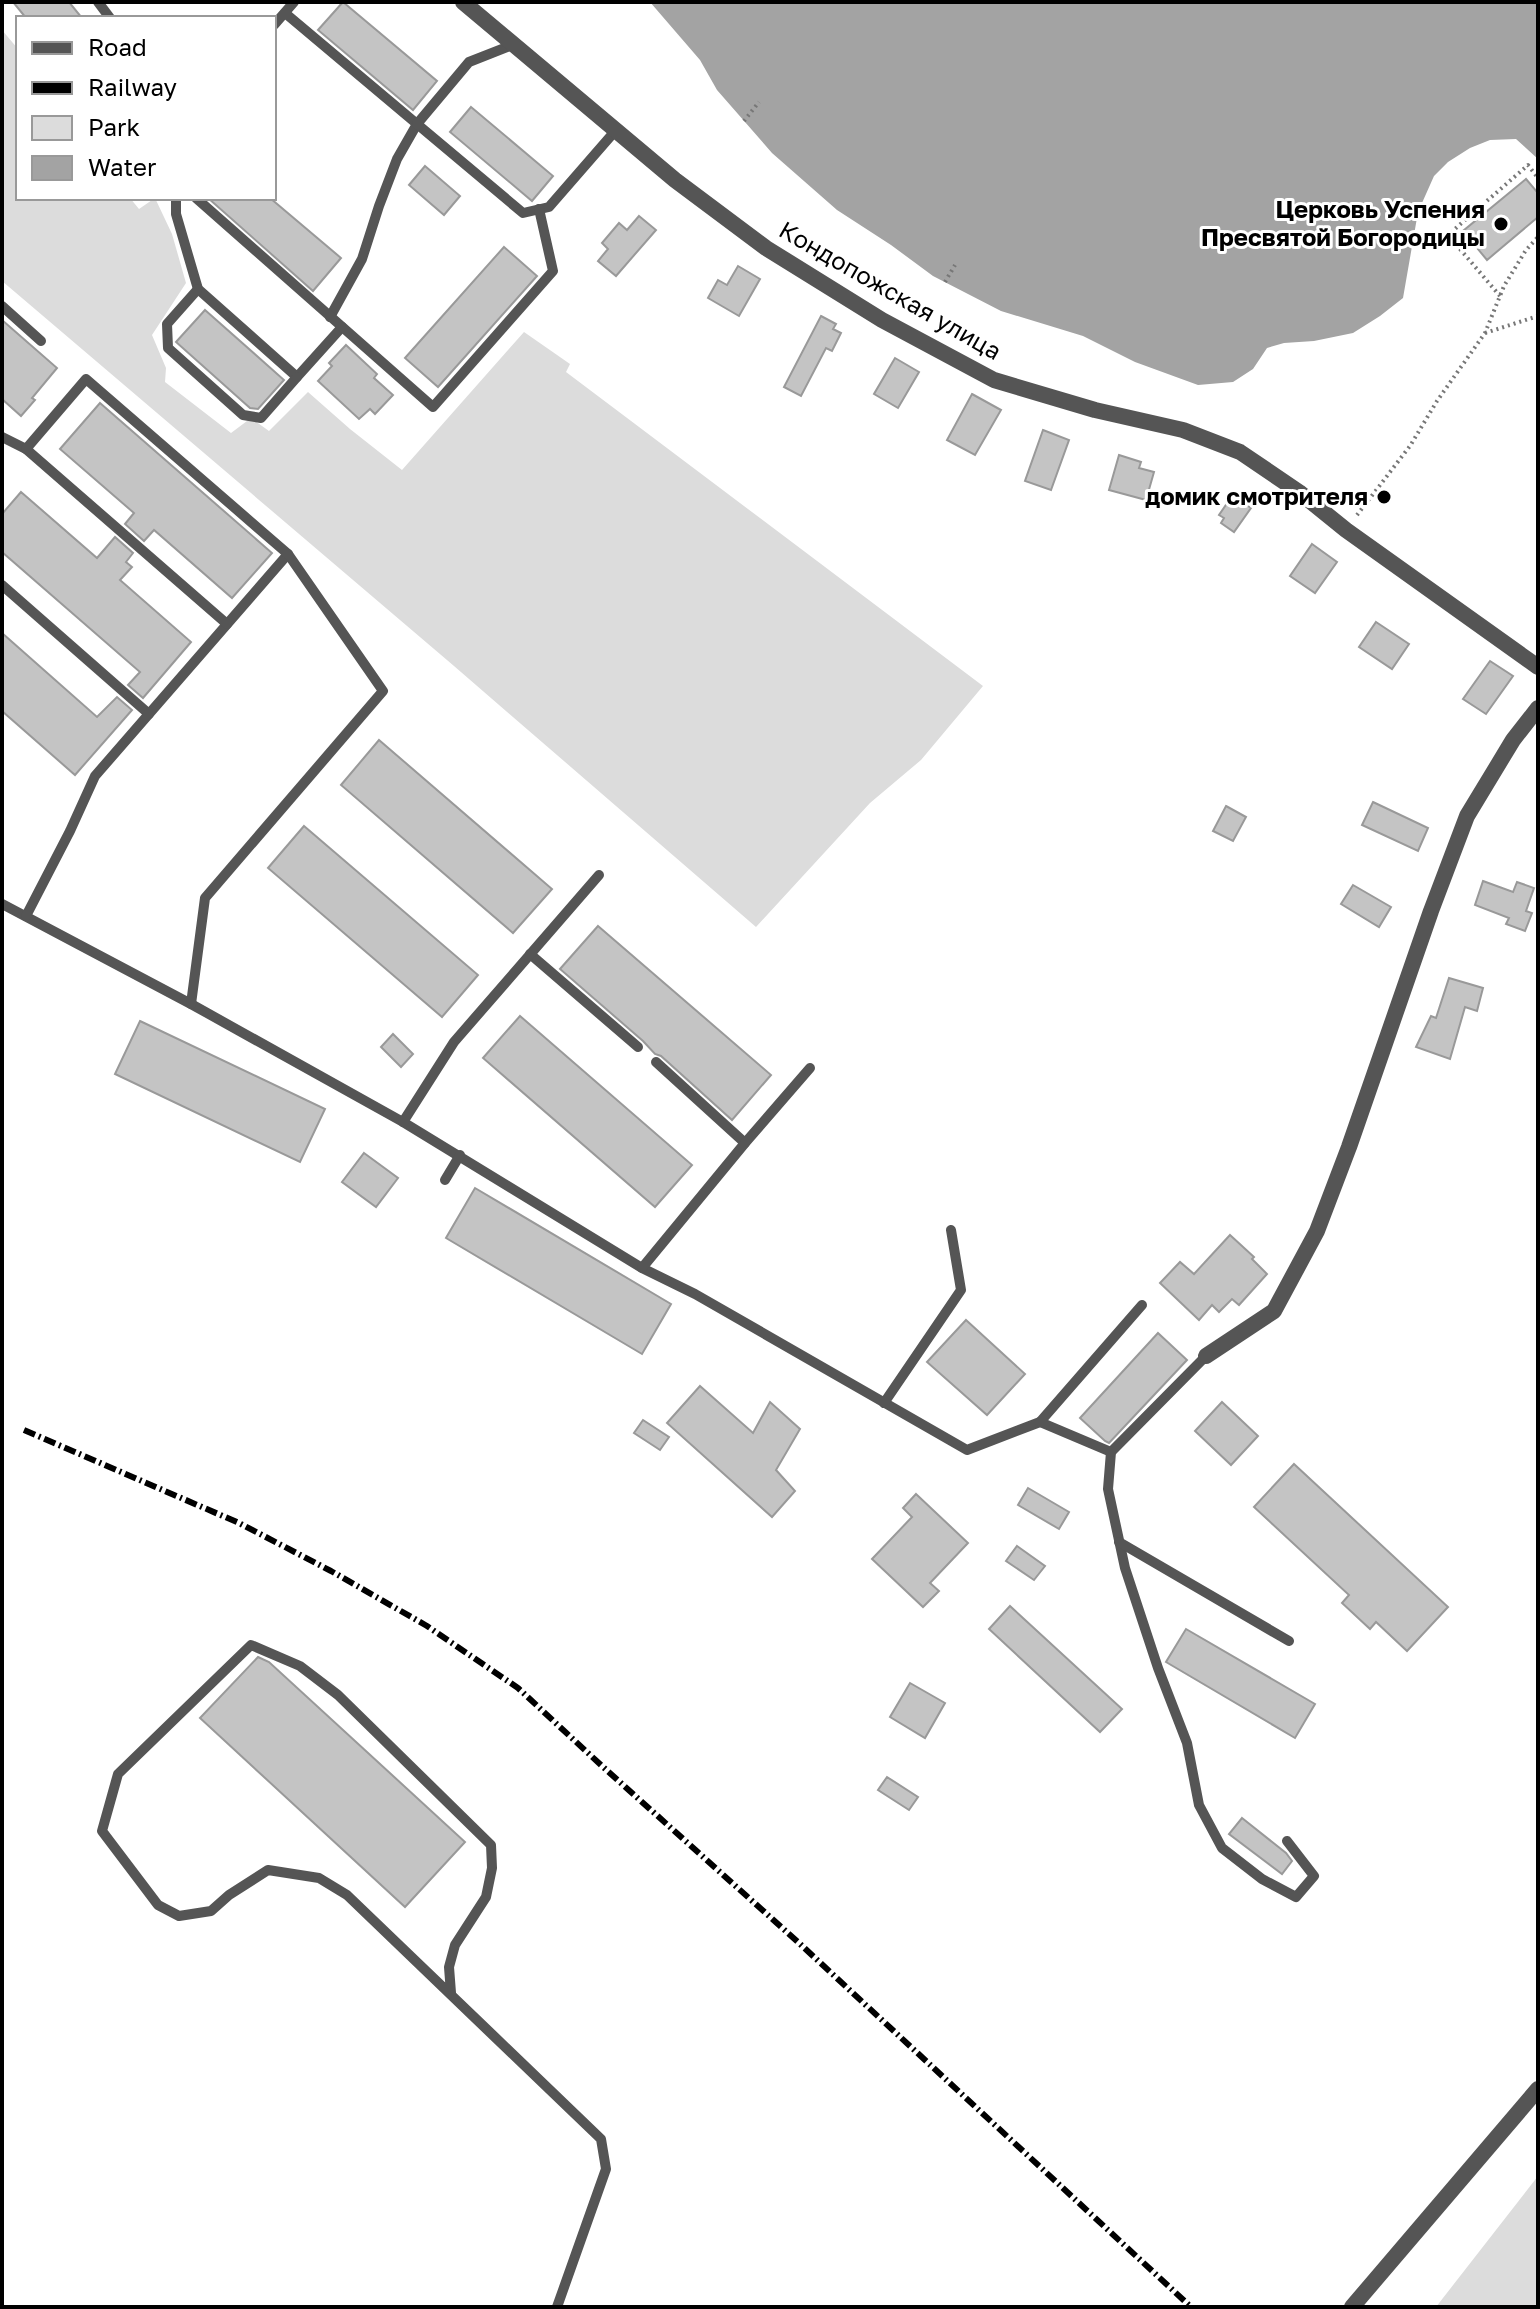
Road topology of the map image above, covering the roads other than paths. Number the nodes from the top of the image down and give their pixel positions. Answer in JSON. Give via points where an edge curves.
{"nodes":[{"id":1,"x":294,"y":2,"type":"edge"},
{"id":2,"x":463,"y":2,"type":"edge"},
{"id":3,"x":285,"y":13,"type":"junction"},
{"id":4,"x":276,"y":23,"type":"edge"},
{"id":5,"x":515,"y":44,"type":"junction"},
{"id":6,"x":417,"y":124,"type":"junction"},
{"id":7,"x":616,"y":130,"type":"junction"},
{"id":8,"x":176,"y":200,"type":"edge"},
{"id":9,"x":198,"y":200,"type":"edge"},
{"id":10,"x":539,"y":209,"type":"junction"},
{"id":11,"x":198,"y":289,"type":"junction"},
{"id":12,"x":2,"y":306,"type":"edge"},
{"id":13,"x":330,"y":317,"type":"junction"},
{"id":14,"x":342,"y":327,"type":"junction"},
{"id":15,"x":41,"y":341,"type":"dead end"},
{"id":16,"x":297,"y":377,"type":"junction"},
{"id":17,"x":2,"y":437,"type":"edge"},
{"id":18,"x":26,"y":449,"type":"junction"},
{"id":19,"x":288,"y":554,"type":"junction"},
{"id":20,"x":2,"y":585,"type":"edge"},
{"id":21,"x":227,"y":624,"type":"junction"},
{"id":22,"x":1538,"y":667,"type":"edge"},
{"id":23,"x":1538,"y":708,"type":"edge"},
{"id":24,"x":149,"y":714,"type":"junction"},
{"id":25,"x":599,"y":875,"type":"dead end"},
{"id":26,"x":2,"y":904,"type":"edge"},
{"id":27,"x":26,"y":916,"type":"junction"},
{"id":28,"x":530,"y":954,"type":"junction"},
{"id":29,"x":191,"y":1004,"type":"junction"},
{"id":30,"x":638,"y":1047,"type":"dead end"},
{"id":31,"x":656,"y":1062,"type":"dead end"},
{"id":32,"x":810,"y":1068,"type":"dead end"},
{"id":33,"x":403,"y":1122,"type":"junction"},
{"id":34,"x":745,"y":1143,"type":"junction"},
{"id":35,"x":460,"y":1155,"type":"junction"},
{"id":36,"x":445,"y":1180,"type":"dead end"},
{"id":37,"x":951,"y":1230,"type":"dead end"},
{"id":38,"x":642,"y":1268,"type":"junction"},
{"id":39,"x":1142,"y":1305,"type":"dead end"},
{"id":40,"x":1206,"y":1356,"type":"joint"},
{"id":41,"x":884,"y":1403,"type":"junction"},
{"id":42,"x":1040,"y":1422,"type":"junction"},
{"id":43,"x":1111,"y":1452,"type":"junction"},
{"id":44,"x":1119,"y":1542,"type":"junction"},
{"id":45,"x":1289,"y":1641,"type":"dead end"},
{"id":46,"x":1287,"y":1841,"type":"dead end"},
{"id":47,"x":451,"y":1993,"type":"junction"},
{"id":48,"x":1538,"y":2089,"type":"edge"},
{"id":49,"x":557,"y":2307,"type":"edge"},
{"id":50,"x":1352,"y":2307,"type":"edge"}],
"edges":[{"from":1,"to":3,"type":"lane"},
{"from":2,"to":5,"type":"street","name":"Кондопожская улица"},
{"from":3,"to":4,"type":"lane"},
{"from":3,"to":6,"type":"lane"},
{"from":5,"to":6,"type":"lane","via":[[469,62]]},
{"from":5,"to":7,"type":"street","name":"Кондопожская улица"},
{"from":6,"to":10,"type":"lane","via":[[523,213]]},
{"from":6,"to":13,"type":"lane","via":[[397,159],[362,259]]},
{"from":7,"to":10,"type":"lane","via":[[549,207]]},
{"from":7,"to":22,"type":"street","name":"Кондопожская улица","via":[[766,248],[882,320],[994,380],[1183,430],[1240,452]]},
{"from":8,"to":11,"type":"lane"},
{"from":9,"to":13,"type":"lane"},
{"from":10,"to":14,"type":"lane","via":[[553,271],[433,407]]},
{"from":11,"to":16,"type":"lane"},
{"from":11,"to":16,"type":"lane","via":[[167,324],[168,348],[243,415],[261,418]]},
{"from":12,"to":15,"type":"lane"},
{"from":13,"to":14,"type":"lane"},
{"from":14,"to":16,"type":"lane"},
{"from":17,"to":18,"type":"lane"},
{"from":18,"to":19,"type":"lane","via":[[86,379]]},
{"from":18,"to":21,"type":"lane"},
{"from":19,"to":21,"type":"lane"},
{"from":19,"to":29,"type":"lane","via":[[383,691],[205,898]]},
{"from":20,"to":24,"type":"lane"},
{"from":21,"to":24,"type":"lane"},
{"from":23,"to":40,"type":"street","via":[[1467,816],[1317,1231],[1274,1311]]},
{"from":24,"to":27,"type":"lane","via":[[95,776]]},
{"from":25,"to":28,"type":"lane"},
{"from":26,"to":27,"type":"lane"},
{"from":27,"to":29,"type":"lane"},
{"from":28,"to":30,"type":"lane"},
{"from":28,"to":33,"type":"lane","via":[[454,1042]]},
{"from":29,"to":33,"type":"lane"},
{"from":31,"to":34,"type":"lane"},
{"from":32,"to":34,"type":"lane"},
{"from":33,"to":35,"type":"lane"},
{"from":34,"to":38,"type":"lane"},
{"from":35,"to":36,"type":"lane"},
{"from":35,"to":38,"type":"lane"},
{"from":37,"to":41,"type":"lane","via":[[961,1290]]},
{"from":38,"to":41,"type":"lane"},
{"from":39,"to":42,"type":"lane"},
{"from":40,"to":43,"type":"lane"},
{"from":41,"to":42,"type":"lane","via":[[967,1450]]},
{"from":42,"to":43,"type":"lane"},
{"from":43,"to":44,"type":"lane","via":[[1108,1489]]},
{"from":44,"to":45,"type":"lane"},
{"from":44,"to":46,"type":"lane","via":[[1187,1743],[1199,1805],[1222,1848],[1296,1897],[1314,1876]]},
{"from":47,"to":47,"type":"lane","via":[[449,1967],[455,1945],[486,1897],[491,1845],[338,1695],[300,1666],[251,1645],[118,1774],[102,1831],[158,1905],[179,1916],[211,1911],[268,1870],[319,1878],[347,1895]]},
{"from":47,"to":49,"type":"lane","via":[[601,2139],[606,2169]]},
{"from":48,"to":50,"type":"street"}]}
